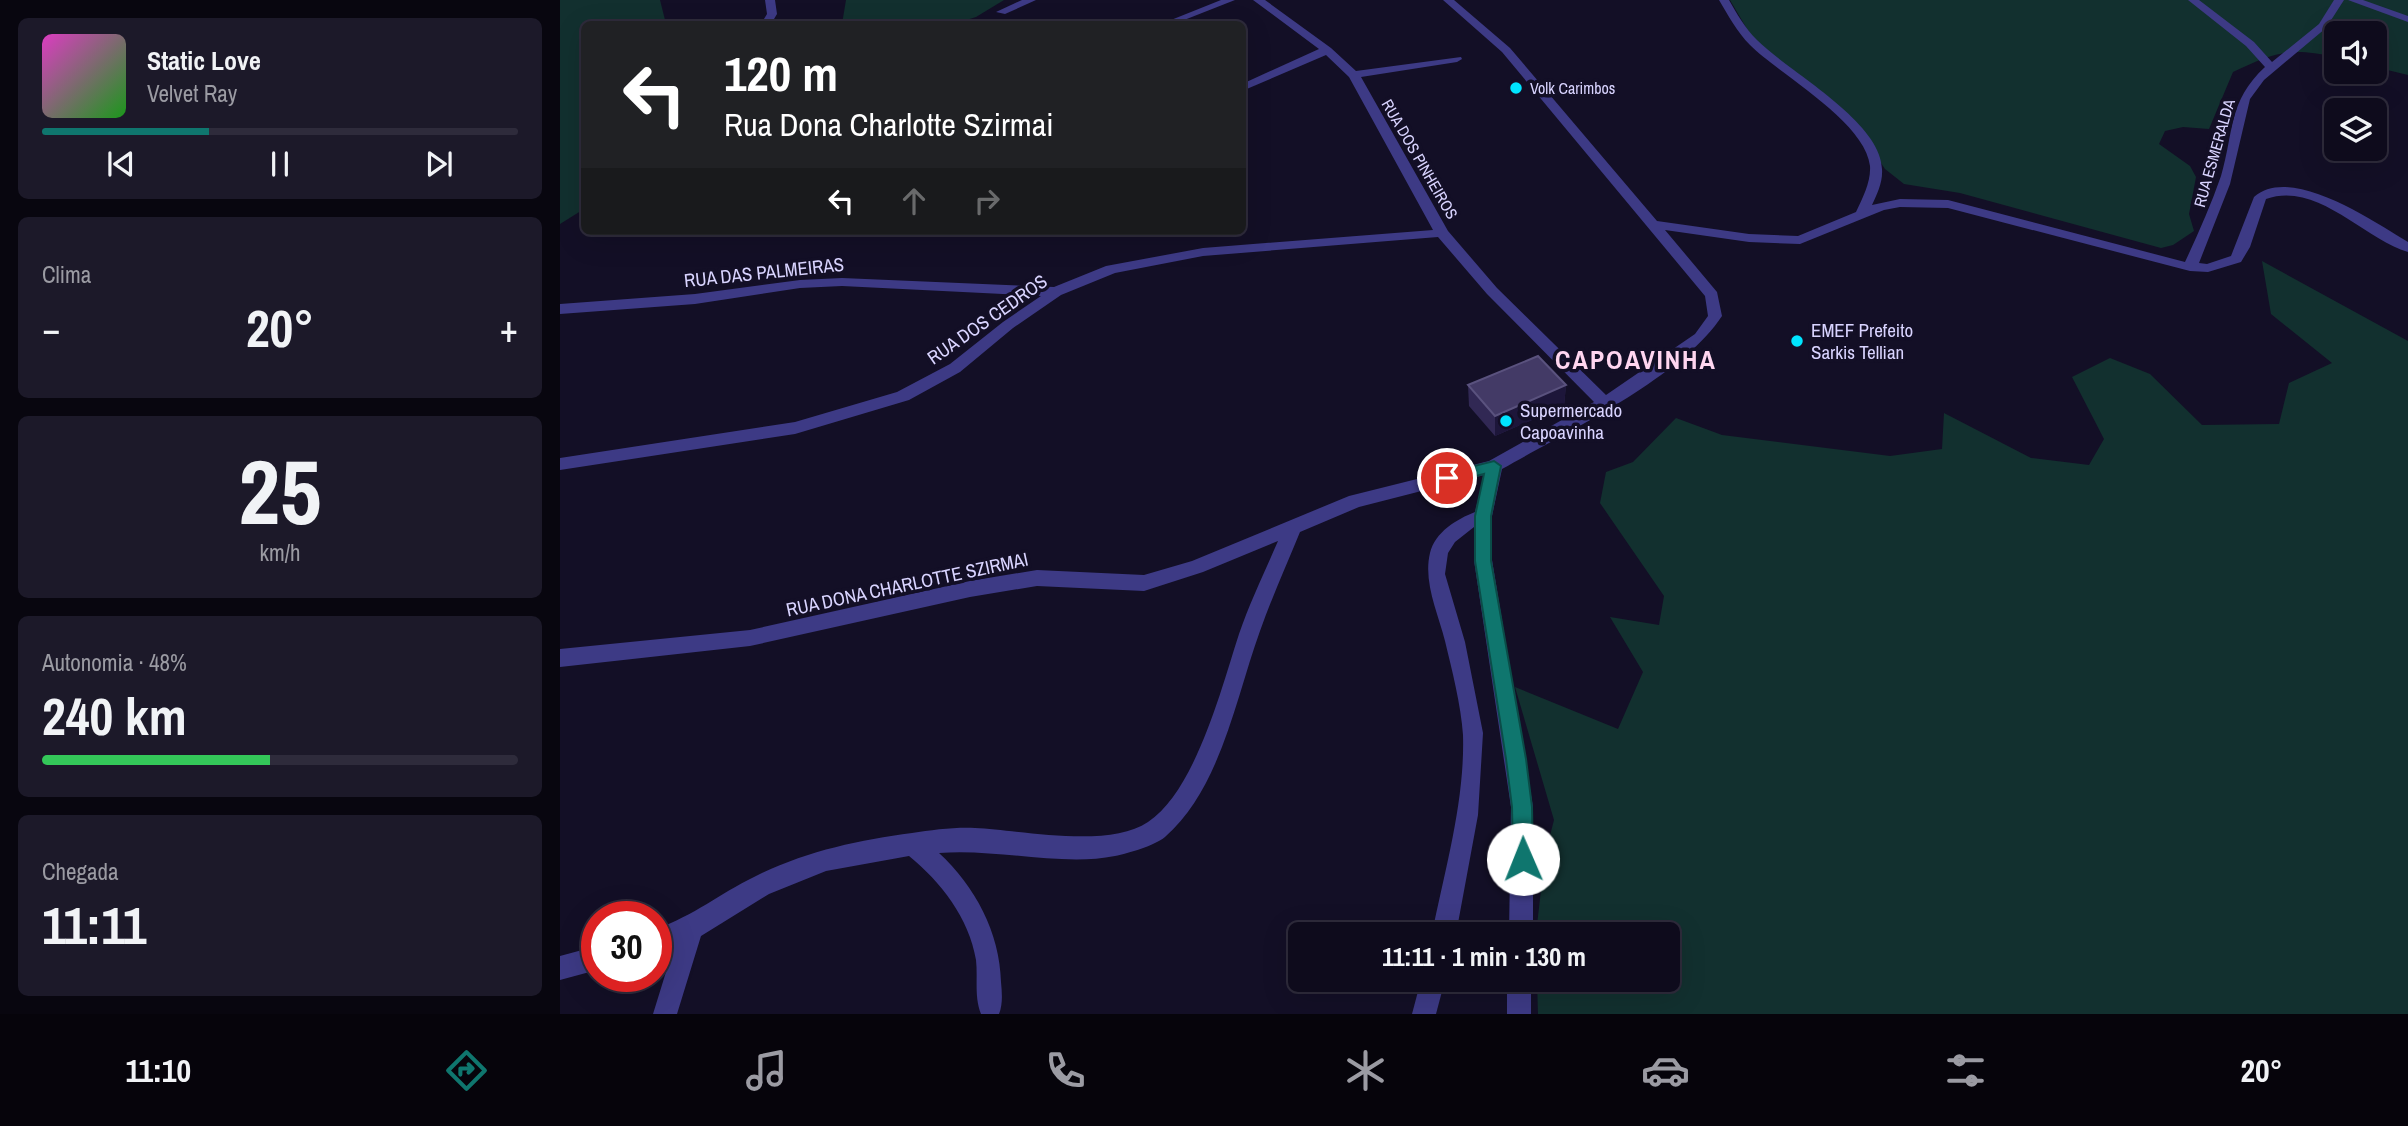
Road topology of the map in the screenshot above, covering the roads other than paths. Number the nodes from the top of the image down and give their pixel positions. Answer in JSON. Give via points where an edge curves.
{"nodes":[{"id":1,"x":770,"y":0,"type":"edge"},
{"id":2,"x":1031,"y":0,"type":"edge"},
{"id":3,"x":1230,"y":0,"type":"edge"},
{"id":4,"x":1258,"y":0,"type":"edge"},
{"id":5,"x":1448,"y":0,"type":"edge"},
{"id":6,"x":1724,"y":0,"type":"edge"},
{"id":7,"x":2193,"y":0,"type":"edge"},
{"id":8,"x":2339,"y":0,"type":"edge"},
{"id":9,"x":2353,"y":0,"type":"edge"},
{"id":10,"x":1001,"y":12,"type":"dead end"},
{"id":11,"x":2408,"y":19,"type":"edge"},
{"id":12,"x":768,"y":21,"type":"edge"},
{"id":13,"x":1174,"y":21,"type":"edge"},
{"id":14,"x":1326,"y":50,"type":"junction"},
{"id":15,"x":1457,"y":59,"type":"dead end"},
{"id":16,"x":2270,"y":66,"type":"junction"},
{"id":17,"x":1354,"y":75,"type":"junction"},
{"id":18,"x":1246,"y":86,"type":"edge"},
{"id":19,"x":1863,"y":212,"type":"junction"},
{"id":20,"x":1655,"y":225,"type":"junction"},
{"id":21,"x":1441,"y":233,"type":"junction"},
{"id":22,"x":1244,"y":235,"type":"edge"},
{"id":23,"x":1250,"y":247,"type":"junction"},
{"id":24,"x":2408,"y":248,"type":"edge"},
{"id":25,"x":2190,"y":267,"type":"junction"},
{"id":26,"x":1056,"y":292,"type":"junction"},
{"id":27,"x":560,"y":309,"type":"edge"},
{"id":28,"x":1605,"y":403,"type":"junction"},
{"id":29,"x":560,"y":464,"type":"edge"},
{"id":30,"x":1494,"y":466,"type":"junction"},
{"id":31,"x":1483,"y":516,"type":"junction"},
{"id":32,"x":1292,"y":529,"type":"junction"},
{"id":33,"x":560,"y":659,"type":"edge"},
{"id":34,"x":912,"y":844,"type":"junction"},
{"id":35,"x":1446,"y":922,"type":"edge"},
{"id":36,"x":1521,"y":922,"type":"edge"},
{"id":37,"x":692,"y":928,"type":"junction"},
{"id":38,"x":672,"y":935,"type":"edge"},
{"id":39,"x":581,"y":962,"type":"edge"},
{"id":40,"x":560,"y":968,"type":"edge"},
{"id":41,"x":1430,"y":992,"type":"edge"},
{"id":42,"x":1519,"y":992,"type":"edge"},
{"id":43,"x":990,"y":1006,"type":"dead end"},
{"id":44,"x":665,"y":1014,"type":"edge"},
{"id":45,"x":1424,"y":1014,"type":"edge"},
{"id":46,"x":1520,"y":1014,"type":"edge"}],
"edges":[{"from":1,"to":12,"type":"street"},
{"from":2,"to":10,"type":"street"},
{"from":3,"to":13,"type":"street"},
{"from":4,"to":14,"type":"street","name":"RUA DOS PINHEIROS"},
{"from":5,"to":20,"type":"street","name":"RUA DONA CHARLOTTE SZIRMAI","via":[[1506,50]]},
{"from":6,"to":19,"type":"street","via":[[1752,41],[1831,104],[1869,147],[1876,176]]},
{"from":7,"to":16,"type":"street","via":[[2250,44]]},
{"from":8,"to":16,"type":"street","name":"RUA ESMERALDA","via":[[2328,22]]},
{"from":9,"to":11,"type":"street"},
{"from":14,"to":17,"type":"street","name":"RUA DOS PINHEIROS"},
{"from":14,"to":18,"type":"street"},
{"from":15,"to":17,"type":"street"},
{"from":16,"to":25,"type":"street","name":"RUA ESMERALDA","via":[[2248,91],[2229,169]]},
{"from":17,"to":21,"type":"street","name":"RUA DOS PINHEIROS"},
{"from":19,"to":20,"type":"street","via":[[1800,240]]},
{"from":19,"to":25,"type":"street","via":[[1900,203],[1948,204]]},
{"from":20,"to":28,"type":"street","name":"RUA DONA CHARLOTTE SZIRMAI","via":[[1712,295],[1715,316],[1700,337]]},
{"from":21,"to":23,"type":"street","name":"RUA DOS CEDROS"},
{"from":21,"to":28,"type":"street","name":"RUA DOS PINHEIROS","via":[[1492,291]]},
{"from":22,"to":23,"type":"street"},
{"from":23,"to":26,"type":"street","name":"RUA DOS CEDROS","via":[[1132,264]]},
{"from":24,"to":25,"type":"street","via":[[2332,205],[2280,190],[2260,197],[2236,258],[2208,268]]},
{"from":26,"to":27,"type":"street","name":"RUA DAS PALMEIRAS","via":[[888,282],[800,284],[695,299]]},
{"from":26,"to":29,"type":"street","name":"RUA DOS CEDROS","via":[[955,368],[903,396],[795,428]]},
{"from":28,"to":30,"type":"street","name":"RUA DONA CHARLOTTE SZIRMAI"},
{"from":30,"to":31,"type":"street"},
{"from":30,"to":32,"type":"street","name":"RUA DONA CHARLOTTE SZIRMAI","via":[[1355,501]]},
{"from":31,"to":35,"type":"street","via":[[1464,524],[1438,551],[1436,574],[1473,733],[1467,815]]},
{"from":31,"to":36,"type":"street","via":[[1483,561],[1522,807]]},
{"from":32,"to":33,"type":"street","name":"RUA DONA CHARLOTTE SZIRMAI","via":[[1144,583],[1037,578],[750,638]]},
{"from":32,"to":34,"type":"street","via":[[1250,631],[1213,745],[1180,805],[1155,831],[1115,845],[1061,847],[973,839]]},
{"from":34,"to":37,"type":"street","via":[[826,860],[762,885]]},
{"from":34,"to":43,"type":"street","via":[[935,860],[957,886],[987,957]]},
{"from":37,"to":38,"type":"street"},
{"from":37,"to":44,"type":"street"},
{"from":39,"to":40,"type":"street"},
{"from":41,"to":45,"type":"street"},
{"from":42,"to":46,"type":"street"}]}
